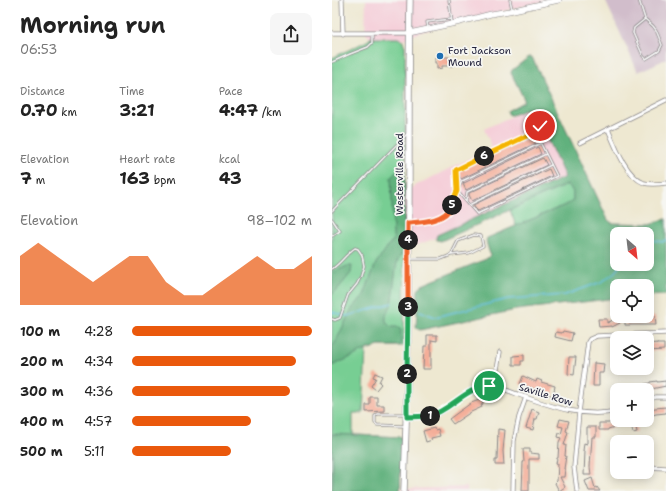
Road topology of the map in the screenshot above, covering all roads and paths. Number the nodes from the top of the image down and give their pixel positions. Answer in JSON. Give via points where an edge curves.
{"nodes":[{"id":1,"x":342,"y":0,"type":"edge"},
{"id":2,"x":410,"y":0,"type":"edge"},
{"id":3,"x":448,"y":0,"type":"edge"},
{"id":4,"x":510,"y":0,"type":"edge"},
{"id":5,"x":559,"y":0,"type":"edge"},
{"id":6,"x":639,"y":0,"type":"edge"},
{"id":7,"x":512,"y":11,"type":"junction"},
{"id":8,"x":644,"y":19,"type":"junction"},
{"id":9,"x":452,"y":21,"type":"junction"},
{"id":10,"x":332,"y":33,"type":"edge"},
{"id":11,"x":409,"y":33,"type":"junction"},
{"id":12,"x":343,"y":34,"type":"junction"},
{"id":13,"x":372,"y":34,"type":"junction"},
{"id":14,"x":332,"y":62,"type":"edge"},
{"id":15,"x":666,"y":100,"type":"edge"},
{"id":16,"x":540,"y":126,"type":"dead end"},
{"id":17,"x":608,"y":129,"type":"junction"},
{"id":18,"x":535,"y":132,"type":"junction"},
{"id":19,"x":408,"y":133,"type":"junction"},
{"id":20,"x":540,"y":143,"type":"junction"},
{"id":21,"x":580,"y":143,"type":"dead end"},
{"id":22,"x":546,"y":154,"type":"junction"},
{"id":23,"x":551,"y":165,"type":"junction"},
{"id":24,"x":666,"y":183,"type":"edge"},
{"id":25,"x":457,"y":191,"type":"junction"},
{"id":26,"x":466,"y":201,"type":"junction"},
{"id":27,"x":469,"y":205,"type":"junction"},
{"id":28,"x":332,"y":211,"type":"edge"},
{"id":29,"x":332,"y":219,"type":"edge"},
{"id":30,"x":408,"y":223,"type":"junction"},
{"id":31,"x":332,"y":236,"type":"edge"},
{"id":32,"x":451,"y":254,"type":"junction"},
{"id":33,"x":408,"y":259,"type":"junction"},
{"id":34,"x":332,"y":269,"type":"edge"},
{"id":35,"x":332,"y":319,"type":"edge"},
{"id":36,"x":666,"y":332,"type":"edge"},
{"id":37,"x":500,"y":352,"type":"dead end"},
{"id":38,"x":494,"y":387,"type":"junction"},
{"id":39,"x":526,"y":397,"type":"junction"},
{"id":40,"x":666,"y":397,"type":"edge"},
{"id":41,"x":654,"y":398,"type":"edge"},
{"id":42,"x":579,"y":412,"type":"junction"},
{"id":43,"x":610,"y":412,"type":"edge"},
{"id":44,"x":407,"y":415,"type":"junction"},
{"id":45,"x":406,"y":426,"type":"junction"},
{"id":46,"x":654,"y":467,"type":"edge"},
{"id":47,"x":666,"y":468,"type":"edge"},
{"id":48,"x":404,"y":491,"type":"edge"},
{"id":49,"x":512,"y":491,"type":"edge"},
{"id":50,"x":577,"y":491,"type":"edge"}],
"edges":[{"from":1,"to":12,"type":"street"},
{"from":2,"to":11,"type":"main road","name":"Westerville Road"},
{"from":3,"to":9,"type":"lane"},
{"from":4,"to":7,"type":"lane"},
{"from":5,"to":7,"type":"main road"},
{"from":6,"to":8,"type":"lane"},
{"from":7,"to":9,"type":"main road"},
{"from":8,"to":8,"type":"lane","via":[[656,30],[662,46],[646,59],[633,33],[634,28]]},
{"from":9,"to":11,"type":"main road"},
{"from":10,"to":12,"type":"street"},
{"from":11,"to":13,"type":"street"},
{"from":11,"to":19,"type":"main road","name":"Westerville Road"},
{"from":12,"to":13,"type":"street"},
{"from":13,"to":14,"type":"lane","via":[[372,43],[368,47]]},
{"from":15,"to":17,"type":"street"},
{"from":16,"to":18,"type":"lane"},
{"from":17,"to":21,"type":"street"},
{"from":17,"to":24,"type":"street","via":[[635,178],[645,183]]},
{"from":18,"to":20,"type":"lane"},
{"from":18,"to":25,"type":"lane","via":[[456,170]]},
{"from":19,"to":28,"type":"lane"},
{"from":19,"to":30,"type":"main road","name":"Westerville Road"},
{"from":20,"to":22,"type":"lane"},
{"from":20,"to":25,"type":"lane","via":[[462,181]]},
{"from":22,"to":23,"type":"lane"},
{"from":22,"to":26,"type":"lane","via":[[467,192]]},
{"from":23,"to":27,"type":"lane"},
{"from":23,"to":27,"type":"lane","via":[[557,176],[477,214]]},
{"from":25,"to":26,"type":"lane"},
{"from":25,"to":30,"type":"lane","via":[[451,207],[442,216],[430,221]]},
{"from":26,"to":27,"type":"lane"},
{"from":29,"to":31,"type":"lane","via":[[340,231]]},
{"from":30,"to":33,"type":"main road","name":"Westerville Road"},
{"from":32,"to":32,"type":"lane","via":[[469,253],[483,246],[481,236],[474,235],[458,241]]},
{"from":32,"to":33,"type":"lane","via":[[440,258]]},
{"from":33,"to":44,"type":"main road","name":"Westerville Road"},
{"from":34,"to":35,"type":"lane","via":[[355,248],[362,255],[364,266],[361,276],[348,295],[341,317],[338,320]]},
{"from":36,"to":42,"type":"street","via":[[597,336],[590,339]]},
{"from":37,"to":38,"type":"street"},
{"from":38,"to":39,"type":"street","name":"Saville Row"},
{"from":38,"to":44,"type":"street","name":"Saville Row","via":[[476,388],[431,416]]},
{"from":39,"to":42,"type":"street","name":"Saville Row","via":[[564,410]]},
{"from":39,"to":49,"type":"street","via":[[514,441]]},
{"from":40,"to":41,"type":"street"},
{"from":42,"to":43,"type":"street","name":"Saville Row"},
{"from":42,"to":50,"type":"street","via":[[574,467]]},
{"from":44,"to":45,"type":"main road","name":"Westerville Road"},
{"from":44,"to":45,"type":"lane","via":[[378,414],[374,417],[374,423],[377,425]]},
{"from":45,"to":48,"type":"main road","name":"Westerville Road"},
{"from":46,"to":47,"type":"street"}]}
